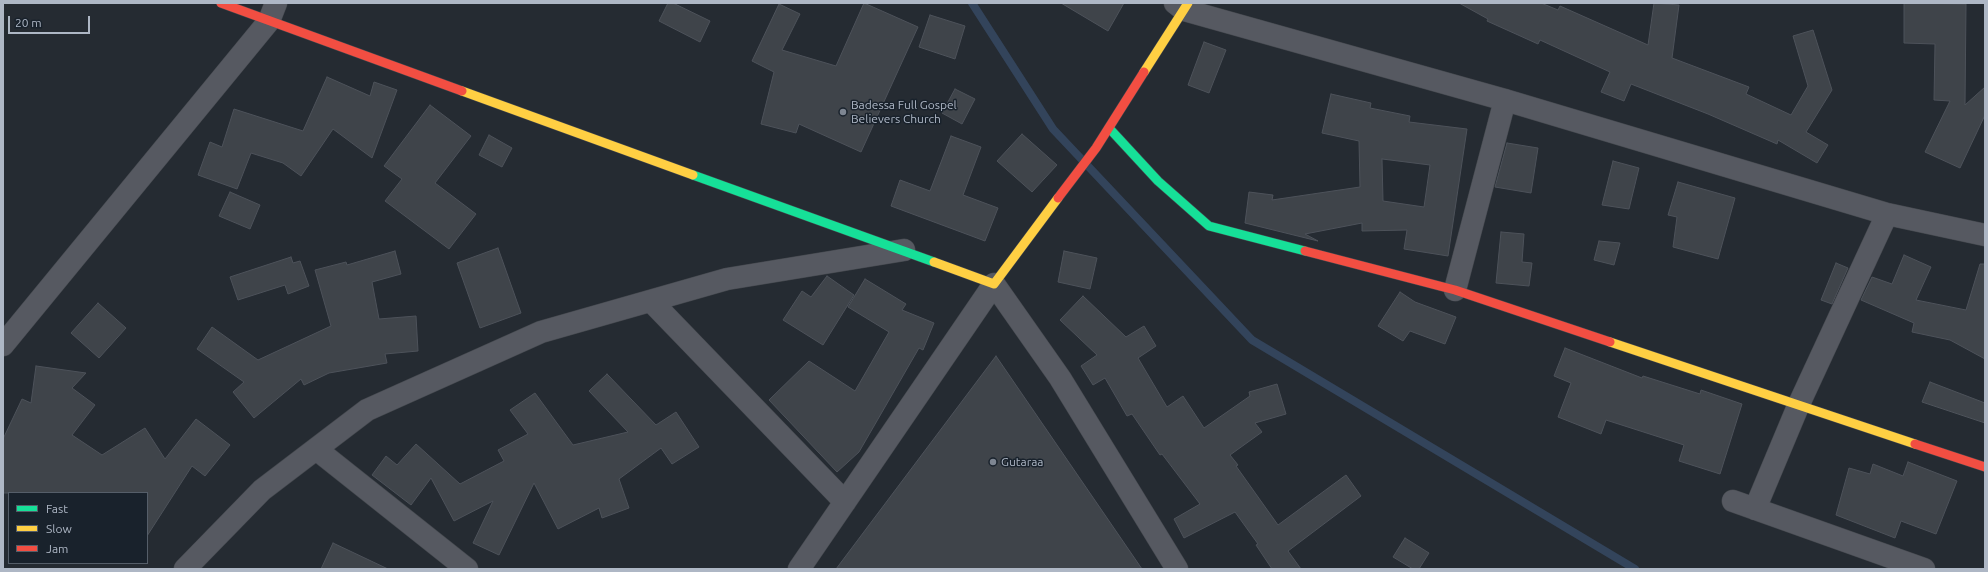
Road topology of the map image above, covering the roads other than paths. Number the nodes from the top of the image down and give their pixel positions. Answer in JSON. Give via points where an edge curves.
{"nodes":[{"id":1,"x":221,"y":3,"type":"edge"},
{"id":2,"x":1183,"y":5,"type":"edge"},
{"id":3,"x":273,"y":12,"type":"edge"},
{"id":4,"x":1505,"y":100,"type":"junction"},
{"id":5,"x":1109,"y":128,"type":"junction"},
{"id":6,"x":1887,"y":214,"type":"junction"},
{"id":7,"x":1985,"y":236,"type":"edge"},
{"id":8,"x":904,"y":250,"type":"junction"},
{"id":9,"x":994,"y":284,"type":"junction"},
{"id":10,"x":1455,"y":290,"type":"junction"},
{"id":11,"x":651,"y":301,"type":"junction"},
{"id":12,"x":3,"y":345,"type":"edge"},
{"id":13,"x":1799,"y":404,"type":"junction"},
{"id":14,"x":316,"y":449,"type":"junction"},
{"id":15,"x":1985,"y":467,"type":"edge"},
{"id":16,"x":1733,"y":501,"type":"dead end"},
{"id":17,"x":845,"y":502,"type":"junction"},
{"id":18,"x":1755,"y":508,"type":"junction"},
{"id":19,"x":185,"y":569,"type":"edge"},
{"id":20,"x":467,"y":569,"type":"edge"},
{"id":21,"x":799,"y":569,"type":"edge"},
{"id":22,"x":1177,"y":569,"type":"edge"},
{"id":23,"x":1924,"y":569,"type":"edge"}],
"edges":[{"from":1,"to":3,"type":"street"},
{"from":2,"to":4,"type":"street"},
{"from":2,"to":5,"type":"street"},
{"from":3,"to":8,"type":"street"},
{"from":3,"to":12,"type":"street"},
{"from":4,"to":6,"type":"street"},
{"from":4,"to":10,"type":"street"},
{"from":5,"to":9,"type":"street"},
{"from":5,"to":10,"type":"street","via":[[1158,181],[1209,226]]},
{"from":6,"to":7,"type":"street"},
{"from":6,"to":13,"type":"street"},
{"from":8,"to":9,"type":"street"},
{"from":8,"to":11,"type":"street","via":[[727,279]]},
{"from":9,"to":17,"type":"street"},
{"from":9,"to":22,"type":"street","via":[[1060,378]]},
{"from":10,"to":13,"type":"street"},
{"from":11,"to":14,"type":"street","via":[[541,332],[367,410]]},
{"from":11,"to":17,"type":"street"},
{"from":13,"to":15,"type":"street"},
{"from":13,"to":18,"type":"street"},
{"from":14,"to":19,"type":"street","via":[[262,490]]},
{"from":14,"to":20,"type":"street"},
{"from":16,"to":18,"type":"street"},
{"from":17,"to":21,"type":"street"},
{"from":18,"to":23,"type":"street"}]}
